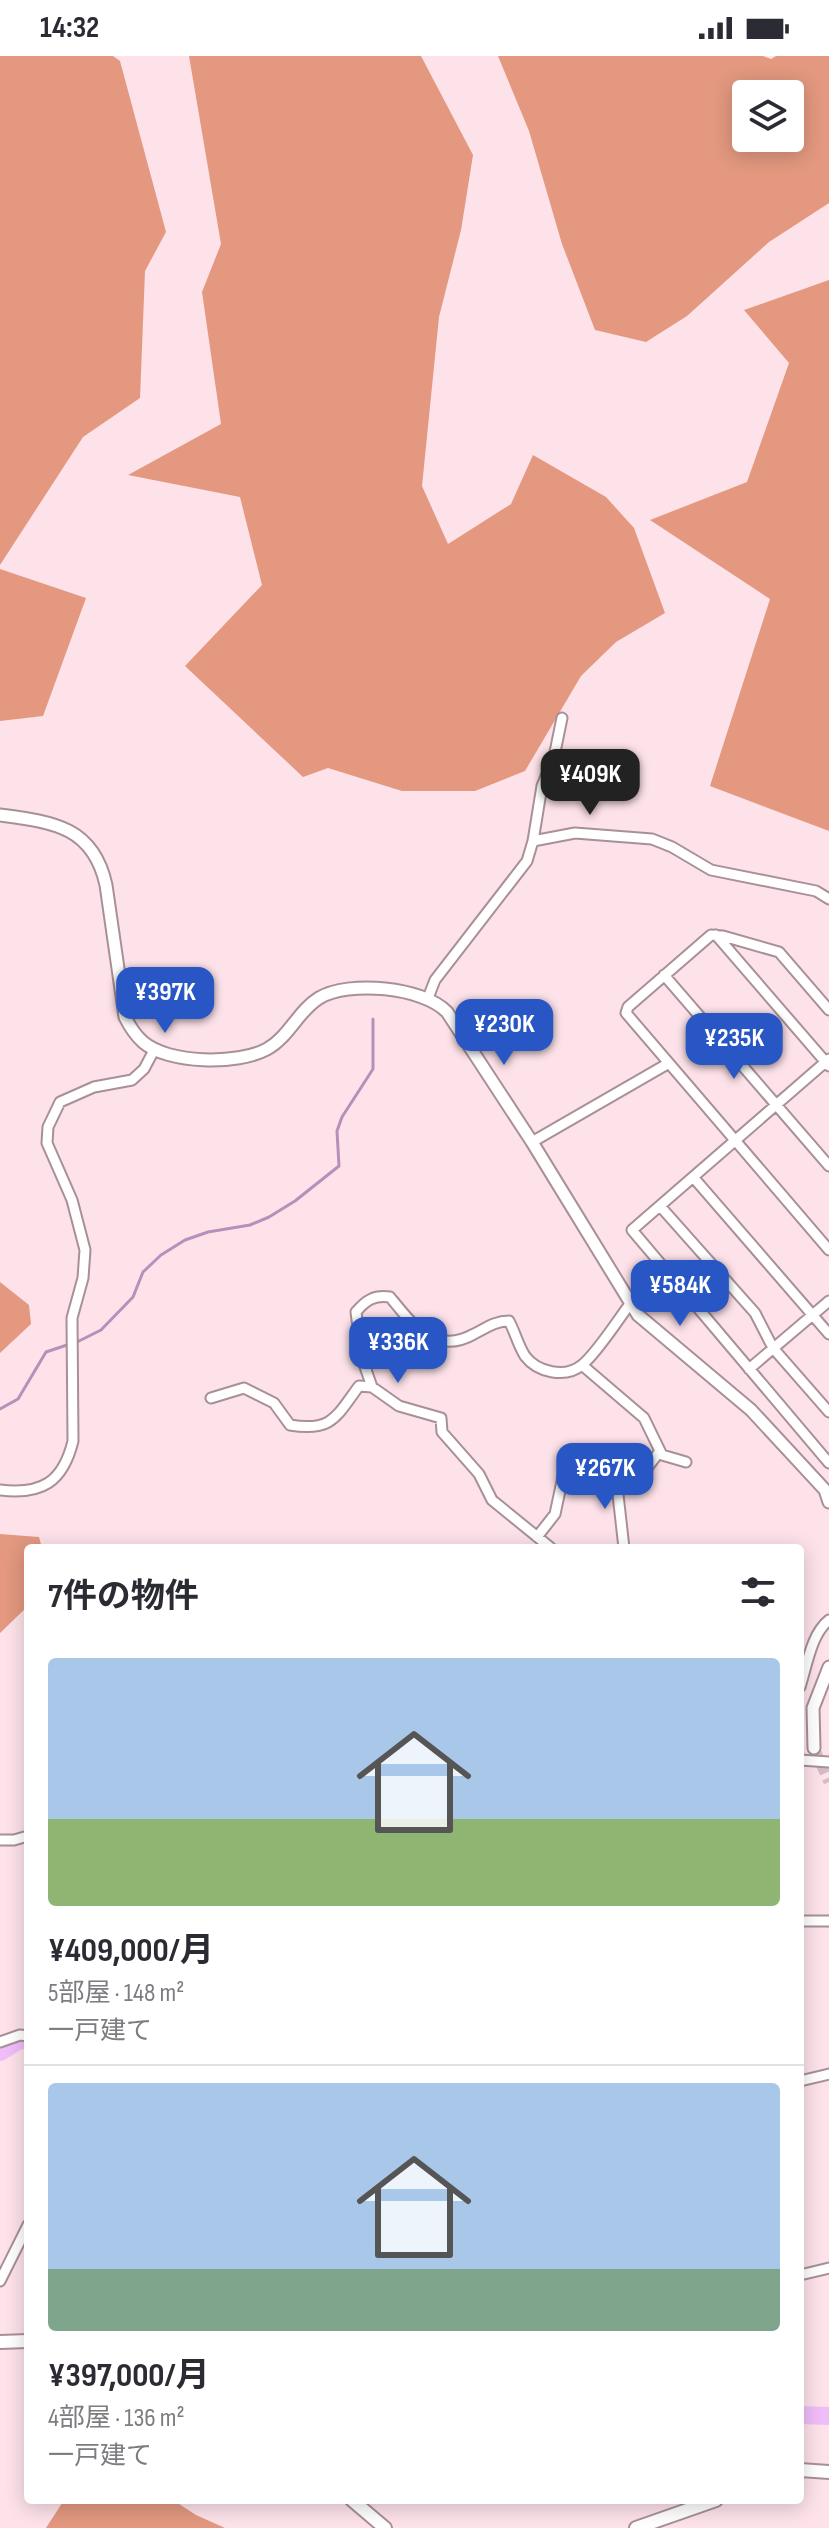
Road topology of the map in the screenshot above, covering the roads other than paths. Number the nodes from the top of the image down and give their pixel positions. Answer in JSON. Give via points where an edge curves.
{"nodes":[{"id":1,"x":562,"y":718,"type":"dead end"},
{"id":2,"x":0,"y":815,"type":"edge"},
{"id":3,"x":533,"y":841,"type":"junction"},
{"id":4,"x":829,"y":899,"type":"edge"},
{"id":5,"x":716,"y":935,"type":"junction"},
{"id":6,"x":664,"y":975,"type":"junction"},
{"id":7,"x":428,"y":998,"type":"junction"},
{"id":8,"x":829,"y":1010,"type":"edge"},
{"id":9,"x":152,"y":1054,"type":"dead end"},
{"id":10,"x":828,"y":1062,"type":"edge"},
{"id":11,"x":669,"y":1063,"type":"junction"},
{"id":12,"x":776,"y":1105,"type":"junction"},
{"id":13,"x":735,"y":1140,"type":"junction"},
{"id":14,"x":532,"y":1142,"type":"junction"},
{"id":15,"x":829,"y":1166,"type":"edge"},
{"id":16,"x":693,"y":1177,"type":"junction"},
{"id":17,"x":660,"y":1206,"type":"junction"},
{"id":18,"x":829,"y":1250,"type":"edge"},
{"id":19,"x":829,"y":1301,"type":"edge"},
{"id":20,"x":630,"y":1304,"type":"junction"},
{"id":21,"x":813,"y":1315,"type":"junction"},
{"id":22,"x":829,"y":1334,"type":"edge"},
{"id":23,"x":773,"y":1348,"type":"junction"},
{"id":24,"x":582,"y":1365,"type":"junction"},
{"id":25,"x":749,"y":1369,"type":"junction"},
{"id":26,"x":372,"y":1387,"type":"junction"},
{"id":27,"x":211,"y":1398,"type":"dead end"},
{"id":28,"x":829,"y":1412,"type":"edge"},
{"id":29,"x":660,"y":1451,"type":"junction"},
{"id":30,"x":686,"y":1462,"type":"dead end"},
{"id":31,"x":829,"y":1463,"type":"edge"},
{"id":32,"x":615,"y":1468,"type":"junction"},
{"id":33,"x":0,"y":1490,"type":"edge"},
{"id":34,"x":828,"y":1493,"type":"edge"},
{"id":35,"x":537,"y":1537,"type":"junction"},
{"id":36,"x":546,"y":1544,"type":"edge"},
{"id":37,"x":624,"y":1544,"type":"edge"},
{"id":38,"x":829,"y":1620,"type":"edge"},
{"id":39,"x":829,"y":1667,"type":"edge"},
{"id":40,"x":804,"y":1674,"type":"edge"},
{"id":41,"x":814,"y":1748,"type":"tunnel mouth"},
{"id":42,"x":804,"y":1760,"type":"edge"},
{"id":43,"x":829,"y":1762,"type":"edge"},
{"id":44,"x":24,"y":1837,"type":"edge"},
{"id":45,"x":0,"y":1840,"type":"edge"},
{"id":46,"x":804,"y":1921,"type":"edge"},
{"id":47,"x":829,"y":1921,"type":"edge"},
{"id":48,"x":24,"y":2036,"type":"edge"},
{"id":49,"x":0,"y":2042,"type":"edge"},
{"id":50,"x":829,"y":2074,"type":"edge"},
{"id":51,"x":804,"y":2080,"type":"edge"},
{"id":52,"x":24,"y":2233,"type":"edge"},
{"id":53,"x":829,"y":2268,"type":"edge"},
{"id":54,"x":804,"y":2274,"type":"edge"},
{"id":55,"x":0,"y":2281,"type":"edge"},
{"id":56,"x":24,"y":2341,"type":"edge"},
{"id":57,"x":0,"y":2342,"type":"edge"},
{"id":58,"x":804,"y":2470,"type":"edge"},
{"id":59,"x":829,"y":2472,"type":"edge"},
{"id":60,"x":357,"y":2504,"type":"edge"},
{"id":61,"x":705,"y":2504,"type":"edge"},
{"id":62,"x":385,"y":2528,"type":"edge"},
{"id":63,"x":636,"y":2528,"type":"edge"}],
"edges":[{"from":1,"to":3,"type":"street"},
{"from":2,"to":7,"type":"street","via":[[72,832],[95,854],[106,885],[125,1017],[133,1032],[156,1050],[190,1058],[253,1055],[282,1039],[317,999],[332,991],[373,988]]},
{"from":3,"to":4,"type":"street","via":[[575,833],[652,839],[711,870],[816,891]]},
{"from":3,"to":7,"type":"street","via":[[527,861],[435,980]]},
{"from":5,"to":6,"type":"street"},
{"from":5,"to":8,"type":"street","via":[[779,952]]},
{"from":5,"to":10,"type":"street"},
{"from":6,"to":11,"type":"street","via":[[626,1013]]},
{"from":6,"to":12,"type":"street"},
{"from":7,"to":14,"type":"street","via":[[447,1012]]},
{"from":9,"to":33,"type":"street","via":[[132,1080],[94,1087],[60,1102],[48,1127],[47,1143],[72,1200],[85,1250],[72,1318],[73,1441],[60,1473],[48,1484],[31,1492]]},
{"from":10,"to":12,"type":"street"},
{"from":11,"to":13,"type":"street"},
{"from":11,"to":14,"type":"street"},
{"from":12,"to":13,"type":"street"},
{"from":12,"to":15,"type":"street"},
{"from":13,"to":16,"type":"street"},
{"from":13,"to":18,"type":"street"},
{"from":14,"to":20,"type":"street"},
{"from":16,"to":17,"type":"street"},
{"from":16,"to":21,"type":"street"},
{"from":17,"to":23,"type":"street","via":[[755,1313]]},
{"from":17,"to":25,"type":"street","via":[[632,1230]]},
{"from":19,"to":21,"type":"street"},
{"from":20,"to":24,"type":"street"},
{"from":20,"to":34,"type":"street","via":[[751,1410]]},
{"from":21,"to":22,"type":"street"},
{"from":21,"to":23,"type":"street"},
{"from":23,"to":25,"type":"street"},
{"from":23,"to":28,"type":"street"},
{"from":24,"to":26,"type":"street","via":[[569,1372],[539,1368],[526,1358],[509,1321],[468,1337],[429,1338],[390,1297],[380,1295],[365,1300],[356,1312]]},
{"from":24,"to":29,"type":"street","via":[[644,1418]]},
{"from":25,"to":31,"type":"street"},
{"from":26,"to":27,"type":"street","via":[[359,1386],[336,1418],[314,1429],[290,1425],[274,1403],[244,1388]]},
{"from":26,"to":35,"type":"street","via":[[399,1406],[441,1418],[442,1432],[479,1474],[492,1500]]},
{"from":29,"to":30,"type":"street"},
{"from":29,"to":32,"type":"street","via":[[647,1468]]},
{"from":32,"to":35,"type":"street","via":[[564,1472],[555,1514]]},
{"from":32,"to":37,"type":"street"},
{"from":35,"to":36,"type":"street"},
{"from":38,"to":40,"type":"street","via":[[815,1640]]},
{"from":39,"to":41,"type":"street","via":[[813,1708]]},
{"from":42,"to":43,"type":"street"},
{"from":44,"to":45,"type":"street"},
{"from":46,"to":47,"type":"street"},
{"from":48,"to":49,"type":"street"},
{"from":50,"to":51,"type":"street"},
{"from":52,"to":55,"type":"street"},
{"from":53,"to":54,"type":"street"},
{"from":56,"to":57,"type":"main road"},
{"from":58,"to":59,"type":"main road"},
{"from":60,"to":62,"type":"main road"},
{"from":61,"to":63,"type":"main road"}]}
